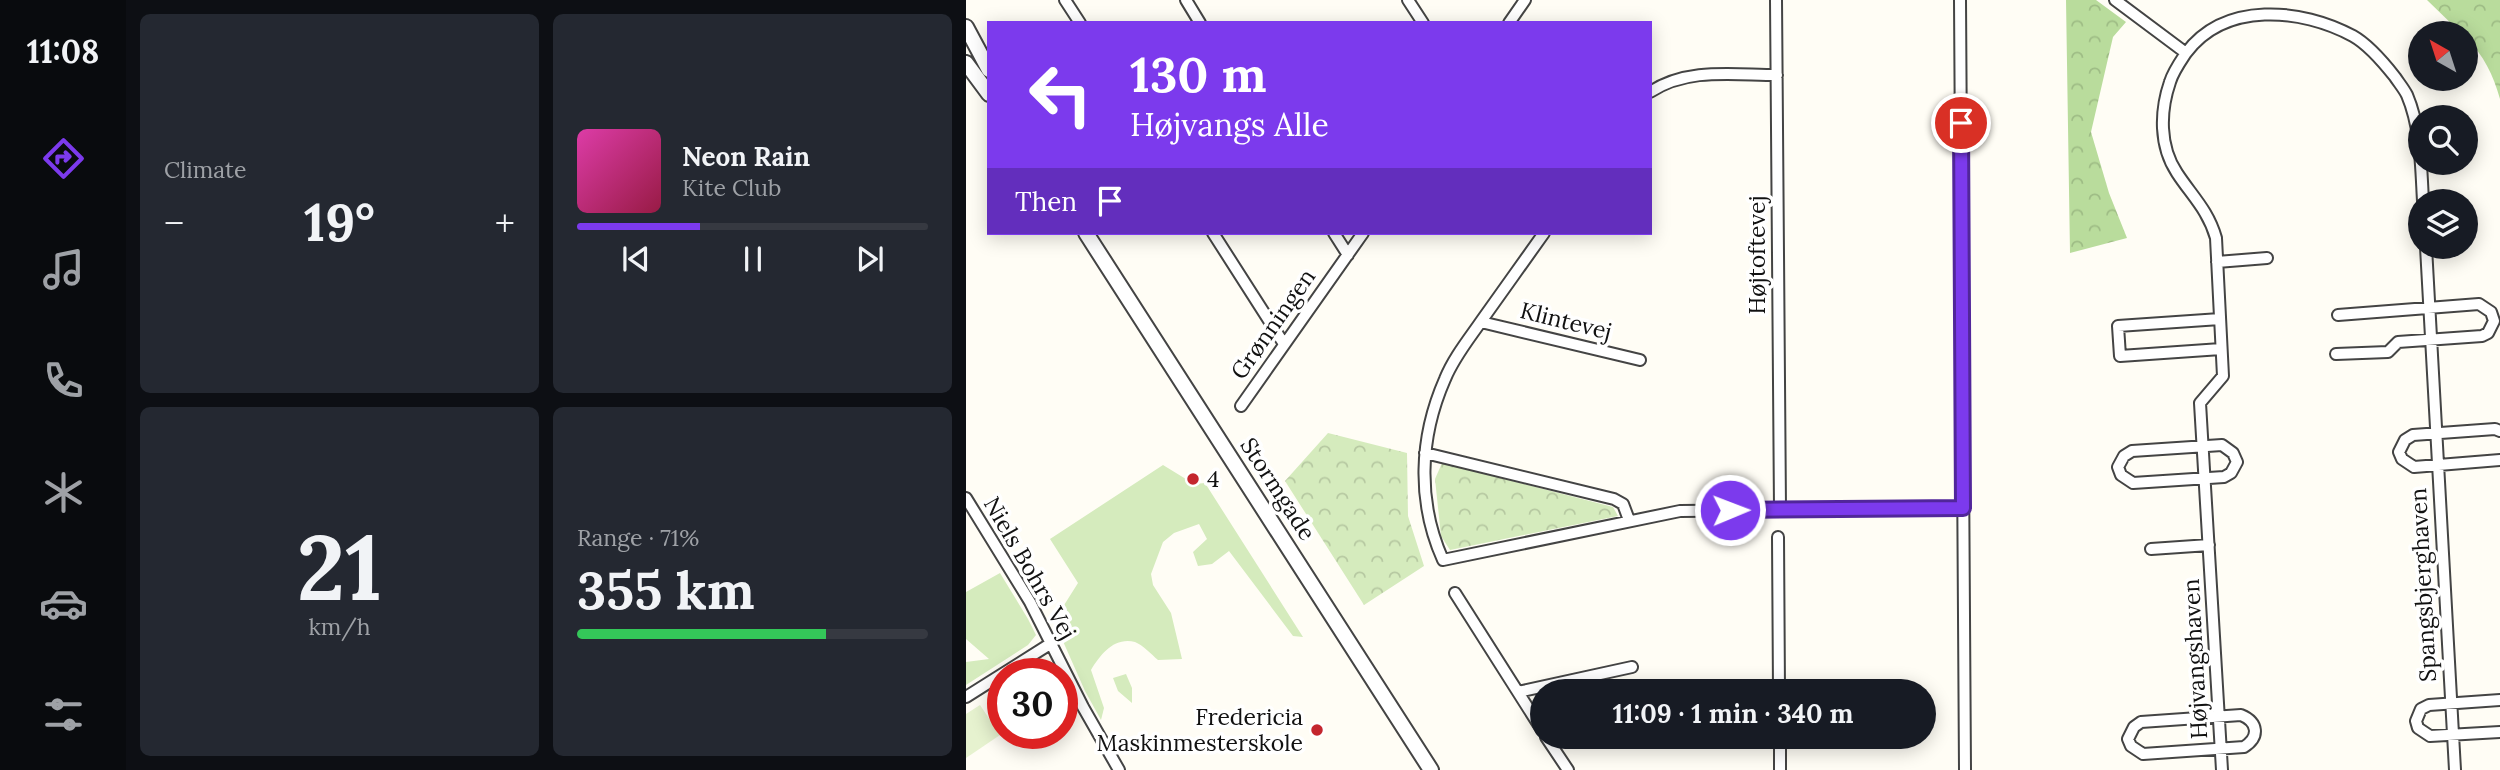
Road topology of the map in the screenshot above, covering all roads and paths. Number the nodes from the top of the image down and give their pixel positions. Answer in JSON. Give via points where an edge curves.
{"nodes":[{"id":1,"x":1065,"y":0,"type":"edge"},
{"id":2,"x":1186,"y":0,"type":"edge"},
{"id":3,"x":1409,"y":0,"type":"edge"},
{"id":4,"x":1525,"y":0,"type":"edge"},
{"id":5,"x":1776,"y":0,"type":"edge"},
{"id":6,"x":1960,"y":0,"type":"edge"},
{"id":7,"x":2115,"y":0,"type":"edge"},
{"id":8,"x":1079,"y":21,"type":"edge"},
{"id":9,"x":1199,"y":21,"type":"edge"},
{"id":10,"x":1422,"y":21,"type":"edge"},
{"id":11,"x":1509,"y":21,"type":"edge"},
{"id":12,"x":966,"y":27,"type":"edge"},
{"id":13,"x":966,"y":43,"type":"edge"},
{"id":14,"x":2186,"y":53,"type":"junction"},
{"id":15,"x":978,"y":54,"type":"junction"},
{"id":16,"x":966,"y":63,"type":"edge"},
{"id":17,"x":987,"y":67,"type":"edge"},
{"id":18,"x":1777,"y":75,"type":"junction"},
{"id":19,"x":987,"y":91,"type":"edge"},
{"id":20,"x":1652,"y":91,"type":"edge"},
{"id":21,"x":2422,"y":189,"type":"edge"},
{"id":22,"x":1087,"y":235,"type":"edge"},
{"id":23,"x":1214,"y":235,"type":"edge"},
{"id":24,"x":1335,"y":235,"type":"edge"},
{"id":25,"x":1362,"y":235,"type":"edge"},
{"id":26,"x":1543,"y":235,"type":"edge"},
{"id":27,"x":1348,"y":255,"type":"junction"},
{"id":28,"x":2267,"y":258,"type":"dead end"},
{"id":29,"x":2427,"y":259,"type":"edge"},
{"id":30,"x":2217,"y":262,"type":"junction"},
{"id":31,"x":2429,"y":308,"type":"junction"},
{"id":32,"x":2338,"y":314,"type":"dead end"},
{"id":33,"x":2220,"y":319,"type":"junction"},
{"id":34,"x":1481,"y":322,"type":"junction"},
{"id":35,"x":2431,"y":340,"type":"junction"},
{"id":36,"x":1284,"y":344,"type":"junction"},
{"id":37,"x":2221,"y":349,"type":"junction"},
{"id":38,"x":2336,"y":354,"type":"dead end"},
{"id":39,"x":1640,"y":360,"type":"dead end"},
{"id":40,"x":1241,"y":405,"type":"dead end"},
{"id":41,"x":2500,"y":431,"type":"edge"},
{"id":42,"x":2436,"y":433,"type":"junction"},
{"id":43,"x":2203,"y":446,"type":"junction"},
{"id":44,"x":1424,"y":453,"type":"junction"},
{"id":45,"x":2500,"y":460,"type":"edge"},
{"id":46,"x":2438,"y":465,"type":"junction"},
{"id":47,"x":2205,"y":478,"type":"junction"},
{"id":48,"x":966,"y":498,"type":"edge"},
{"id":49,"x":1963,"y":508,"type":"junction"},
{"id":50,"x":1780,"y":509,"type":"junction"},
{"id":51,"x":1629,"y":520,"type":"junction"},
{"id":52,"x":1778,"y":537,"type":"dead end"},
{"id":53,"x":2209,"y":545,"type":"junction"},
{"id":54,"x":2151,"y":549,"type":"dead end"},
{"id":55,"x":1455,"y":593,"type":"dead end"},
{"id":56,"x":1050,"y":643,"type":"junction"},
{"id":57,"x":1632,"y":667,"type":"dead end"},
{"id":58,"x":1779,"y":679,"type":"edge"},
{"id":59,"x":1518,"y":692,"type":"junction"},
{"id":60,"x":966,"y":697,"type":"edge"},
{"id":61,"x":2500,"y":700,"type":"edge"},
{"id":62,"x":2451,"y":704,"type":"junction"},
{"id":63,"x":1530,"y":711,"type":"edge"},
{"id":64,"x":2219,"y":716,"type":"junction"},
{"id":65,"x":2500,"y":732,"type":"edge"},
{"id":66,"x":2453,"y":735,"type":"junction"},
{"id":67,"x":1554,"y":749,"type":"edge"},
{"id":68,"x":1780,"y":749,"type":"edge"},
{"id":69,"x":2221,"y":749,"type":"junction"},
{"id":70,"x":1119,"y":770,"type":"edge"},
{"id":71,"x":1431,"y":770,"type":"edge"},
{"id":72,"x":1568,"y":770,"type":"edge"},
{"id":73,"x":1780,"y":770,"type":"edge"},
{"id":74,"x":1965,"y":770,"type":"edge"},
{"id":75,"x":2222,"y":770,"type":"edge"},
{"id":76,"x":2455,"y":770,"type":"edge"}],
"edges":[{"from":1,"to":8,"type":"street"},
{"from":2,"to":9,"type":"street"},
{"from":3,"to":10,"type":"street"},
{"from":4,"to":11,"type":"street"},
{"from":5,"to":18,"type":"street","name":"Højtoftevej"},
{"from":6,"to":49,"type":"street"},
{"from":7,"to":14,"type":"street"},
{"from":12,"to":15,"type":"street"},
{"from":13,"to":15,"type":"street"},
{"from":14,"to":21,"type":"street","via":[[2218,26],[2244,16],[2273,13],[2315,21],[2354,37],[2384,62],[2406,93],[2418,131]]},
{"from":14,"to":30,"type":"street","name":"Højvangshaven","via":[[2170,80],[2163,113],[2164,142],[2175,171],[2211,219]]},
{"from":15,"to":17,"type":"street"},
{"from":16,"to":19,"type":"street"},
{"from":18,"to":20,"type":"street","via":[[1693,75]]},
{"from":18,"to":50,"type":"street","name":"Højtoftevej"},
{"from":22,"to":71,"type":"street","name":"Stormgade"},
{"from":23,"to":36,"type":"street"},
{"from":24,"to":27,"type":"street"},
{"from":25,"to":27,"type":"street","name":"Grønningen"},
{"from":26,"to":34,"type":"street"},
{"from":27,"to":36,"type":"street","name":"Grønningen"},
{"from":28,"to":30,"type":"street"},
{"from":29,"to":31,"type":"street","name":"Spangsbjerghaven"},
{"from":30,"to":33,"type":"street","name":"Højvangshaven"},
{"from":31,"to":32,"type":"street"},
{"from":31,"to":35,"type":"street","name":"Spangsbjerghaven"},
{"from":31,"to":35,"type":"street","via":[[2479,304],[2491,312],[2494,321],[2482,336]]},
{"from":33,"to":37,"type":"street","name":"Højvangshaven"},
{"from":33,"to":37,"type":"street","via":[[2118,326],[2120,356]]},
{"from":34,"to":39,"type":"street","name":"Klintevej"},
{"from":34,"to":44,"type":"street","via":[[1445,378]]},
{"from":35,"to":38,"type":"street","via":[[2398,342],[2388,352]]},
{"from":35,"to":42,"type":"street","name":"Spangsbjerghaven"},
{"from":36,"to":40,"type":"street","name":"Grønningen"},
{"from":37,"to":43,"type":"street","name":"Højvangshaven","via":[[2223,376],[2200,403]]},
{"from":41,"to":42,"type":"street","name":"Spangsbjerghaven"},
{"from":42,"to":46,"type":"street","name":"Spangsbjerghaven"},
{"from":42,"to":46,"type":"street","name":"Spangsbjerghaven","via":[[2413,435],[2399,452],[2414,467]]},
{"from":43,"to":47,"type":"street","name":"Højvangshaven"},
{"from":43,"to":47,"type":"street","via":[[2229,448],[2237,462],[2231,474]]},
{"from":43,"to":47,"type":"street","via":[[2132,451],[2118,467],[2133,483]]},
{"from":44,"to":51,"type":"street","via":[[1614,499],[1623,503]]},
{"from":44,"to":51,"type":"street","via":[[1424,500],[1431,534],[1443,560]]},
{"from":45,"to":46,"type":"street","name":"Spangsbjerghaven"},
{"from":46,"to":62,"type":"street","name":"Spangsbjerghaven"},
{"from":47,"to":53,"type":"street","name":"Højvangshaven"},
{"from":48,"to":56,"type":"street","name":"Niels Bohrs Vej"},
{"from":49,"to":50,"type":"street"},
{"from":49,"to":74,"type":"street"},
{"from":50,"to":51,"type":"street","via":[[1680,511]]},
{"from":52,"to":58,"type":"street"},
{"from":53,"to":54,"type":"street","name":"Højvangshaven"},
{"from":53,"to":64,"type":"street","name":"Højvangshaven"},
{"from":55,"to":59,"type":"street"},
{"from":56,"to":60,"type":"street"},
{"from":56,"to":70,"type":"street","name":"Niels Bohrs Vej"},
{"from":57,"to":59,"type":"street"},
{"from":59,"to":63,"type":"street"},
{"from":61,"to":62,"type":"street","name":"Spangsbjerghaven"},
{"from":62,"to":66,"type":"street","name":"Spangsbjerghaven"},
{"from":62,"to":66,"type":"street","name":"Spangsbjerghaven","via":[[2429,705],[2421,709],[2416,721],[2430,736]]},
{"from":64,"to":69,"type":"street","name":"Højvangshaven"},
{"from":64,"to":69,"type":"street","via":[[2241,715],[2253,722],[2256,731],[2244,747]]},
{"from":64,"to":69,"type":"street","via":[[2141,722],[2128,738],[2143,754]]},
{"from":65,"to":66,"type":"street","name":"Spangsbjerghaven"},
{"from":66,"to":76,"type":"street","name":"Spangsbjerghaven"},
{"from":67,"to":72,"type":"street"},
{"from":68,"to":73,"type":"street"},
{"from":69,"to":75,"type":"street","name":"Højvangshaven"}]}
